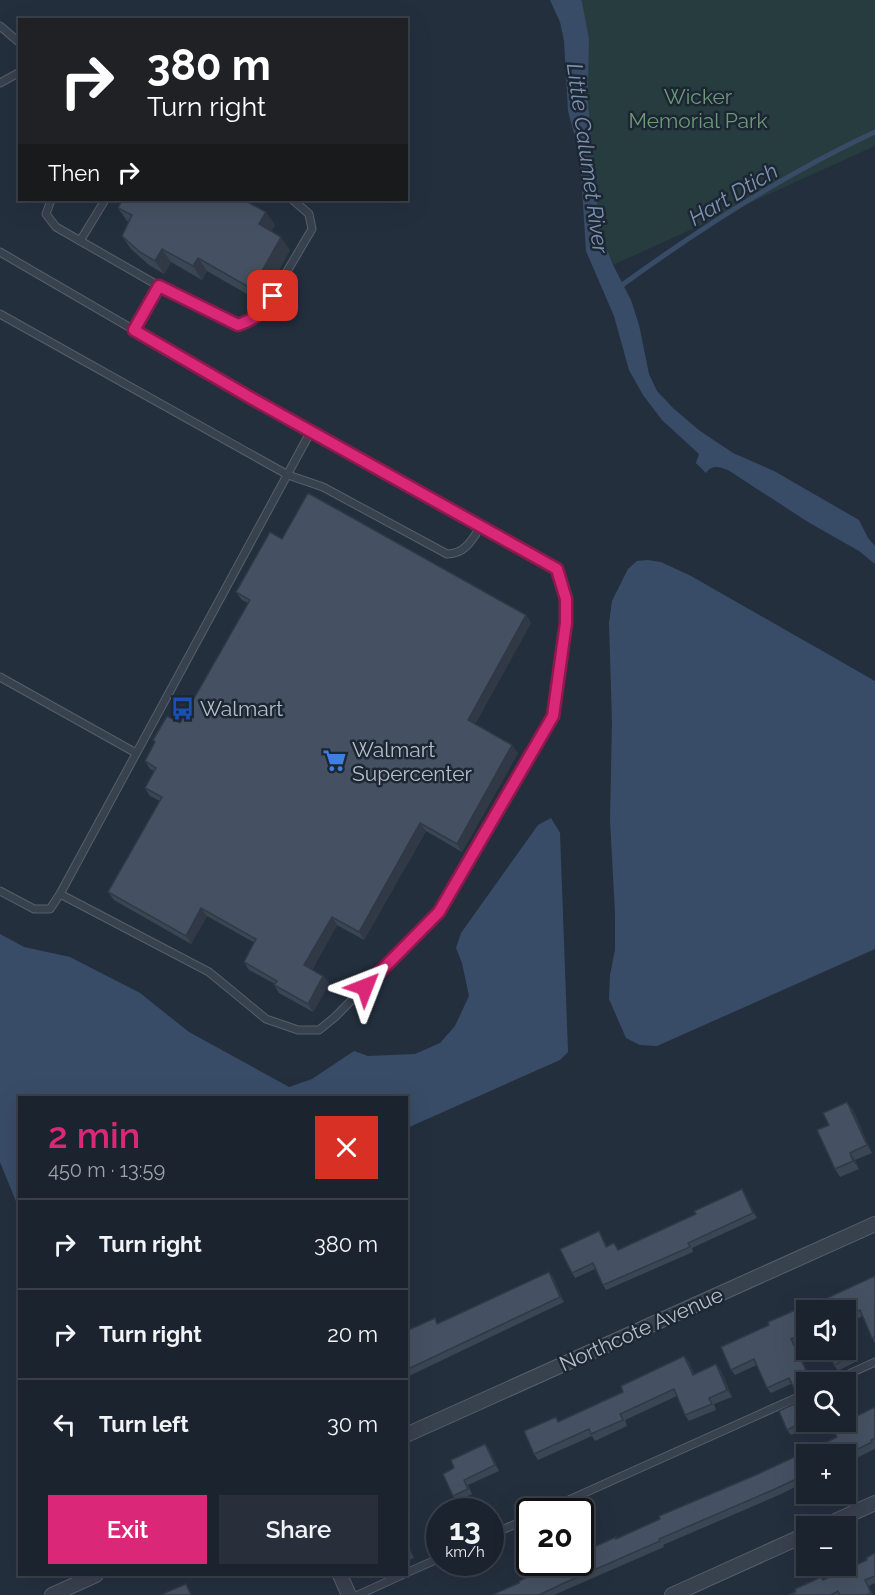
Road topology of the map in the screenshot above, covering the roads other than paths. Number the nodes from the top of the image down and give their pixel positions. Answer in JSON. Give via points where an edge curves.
{"nodes":[{"id":1,"x":0,"y":26,"type":"edge"},
{"id":2,"x":18,"y":41,"type":"edge"},
{"id":3,"x":18,"y":73,"type":"edge"},
{"id":4,"x":0,"y":83,"type":"edge"},
{"id":5,"x":51,"y":201,"type":"edge"},
{"id":6,"x":104,"y":201,"type":"edge"},
{"id":7,"x":294,"y":201,"type":"edge"},
{"id":8,"x":80,"y":240,"type":"junction"},
{"id":9,"x":0,"y":252,"type":"edge"},
{"id":10,"x":159,"y":286,"type":"junction"},
{"id":11,"x":0,"y":314,"type":"edge"},
{"id":12,"x":134,"y":330,"type":"junction"},
{"id":13,"x":311,"y":431,"type":"junction"},
{"id":14,"x":288,"y":475,"type":"junction"},
{"id":15,"x":481,"y":526,"type":"junction"},
{"id":16,"x":0,"y":677,"type":"edge"},
{"id":17,"x":136,"y":753,"type":"junction"},
{"id":18,"x":0,"y":891,"type":"edge"},
{"id":19,"x":60,"y":894,"type":"junction"},
{"id":20,"x":875,"y":1224,"type":"edge"},
{"id":21,"x":875,"y":1362,"type":"edge"},
{"id":22,"x":853,"y":1372,"type":"edge"},
{"id":23,"x":796,"y":1398,"type":"edge"},
{"id":24,"x":408,"y":1434,"type":"edge"},
{"id":25,"x":573,"y":1498,"type":"edge"},
{"id":26,"x":875,"y":1503,"type":"edge"},
{"id":27,"x":846,"y":1516,"type":"edge"},
{"id":28,"x":796,"y":1539,"type":"edge"},
{"id":29,"x":426,"y":1564,"type":"edge"},
{"id":30,"x":408,"y":1572,"type":"edge"},
{"id":31,"x":94,"y":1576,"type":"edge"},
{"id":32,"x":340,"y":1576,"type":"edge"},
{"id":33,"x":400,"y":1576,"type":"edge"},
{"id":34,"x":52,"y":1595,"type":"edge"},
{"id":35,"x":349,"y":1595,"type":"edge"},
{"id":36,"x":358,"y":1595,"type":"edge"},
{"id":37,"x":672,"y":1595,"type":"edge"}],
"edges":[{"from":1,"to":2,"type":"lane"},
{"from":3,"to":4,"type":"lane"},
{"from":5,"to":8,"type":"lane","via":[[46,214],[57,227]]},
{"from":6,"to":8,"type":"lane"},
{"from":7,"to":10,"type":"lane","via":[[309,214],[312,229],[263,312],[250,321],[238,325]]},
{"from":8,"to":10,"type":"lane"},
{"from":9,"to":12,"type":"lane"},
{"from":10,"to":12,"type":"lane"},
{"from":11,"to":14,"type":"lane"},
{"from":12,"to":13,"type":"lane"},
{"from":13,"to":14,"type":"lane"},
{"from":13,"to":15,"type":"lane"},
{"from":14,"to":15,"type":"lane","via":[[323,488],[447,554],[457,554],[465,548]]},
{"from":14,"to":17,"type":"lane"},
{"from":15,"to":19,"type":"lane","via":[[557,569],[566,599],[566,623],[553,716],[439,912],[335,1017],[319,1030],[298,1030],[266,1019],[209,972]]},
{"from":16,"to":17,"type":"lane"},
{"from":17,"to":19,"type":"lane"},
{"from":18,"to":19,"type":"lane","via":[[34,909],[50,909]]},
{"from":20,"to":24,"type":"street","name":"Northcote Avenue"},
{"from":21,"to":22,"type":"lane"},
{"from":23,"to":25,"type":"lane"},
{"from":26,"to":27,"type":"street"},
{"from":28,"to":37,"type":"street"},
{"from":29,"to":30,"type":"lane"},
{"from":31,"to":34,"type":"street"},
{"from":32,"to":35,"type":"street"},
{"from":33,"to":36,"type":"lane"}]}
